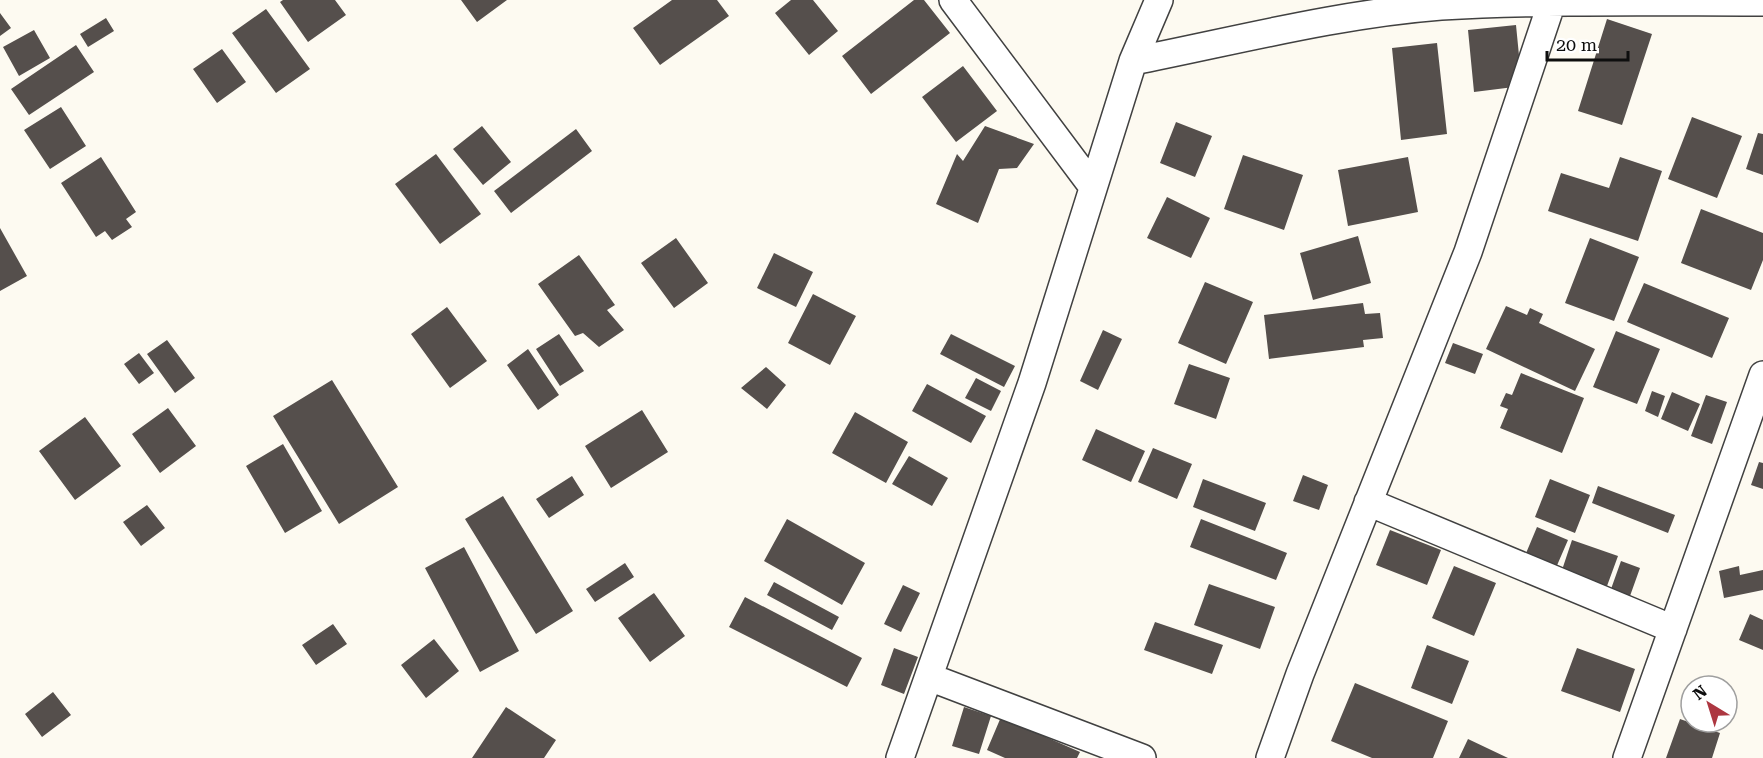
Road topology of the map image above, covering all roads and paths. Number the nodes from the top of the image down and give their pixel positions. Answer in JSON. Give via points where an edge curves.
{"nodes":[{"id":1,"x":953,"y":0,"type":"edge"},
{"id":2,"x":1158,"y":0,"type":"edge"},
{"id":3,"x":1552,"y":2,"type":"junction"},
{"id":4,"x":1763,"y":2,"type":"edge"},
{"id":5,"x":1133,"y":61,"type":"junction"},
{"id":6,"x":1093,"y":188,"type":"junction"},
{"id":7,"x":1763,"y":375,"type":"edge"},
{"id":8,"x":1368,"y":502,"type":"junction"},
{"id":9,"x":1673,"y":629,"type":"junction"},
{"id":10,"x":929,"y":677,"type":"junction"},
{"id":11,"x":900,"y":758,"type":"edge"},
{"id":12,"x":1143,"y":758,"type":"edge"},
{"id":13,"x":1270,"y":758,"type":"edge"},
{"id":14,"x":1628,"y":758,"type":"edge"}],
"edges":[{"from":1,"to":6,"type":"street"},
{"from":2,"to":5,"type":"street"},
{"from":3,"to":4,"type":"street"},
{"from":3,"to":5,"type":"street","via":[[1442,6],[1356,16]]},
{"from":3,"to":8,"type":"street","via":[[1468,252]]},
{"from":5,"to":6,"type":"street"},
{"from":6,"to":10,"type":"street","via":[[1032,383]]},
{"from":7,"to":9,"type":"street"},
{"from":8,"to":9,"type":"street"},
{"from":8,"to":13,"type":"street"},
{"from":9,"to":14,"type":"street"},
{"from":10,"to":11,"type":"street"},
{"from":10,"to":12,"type":"street"}]}
